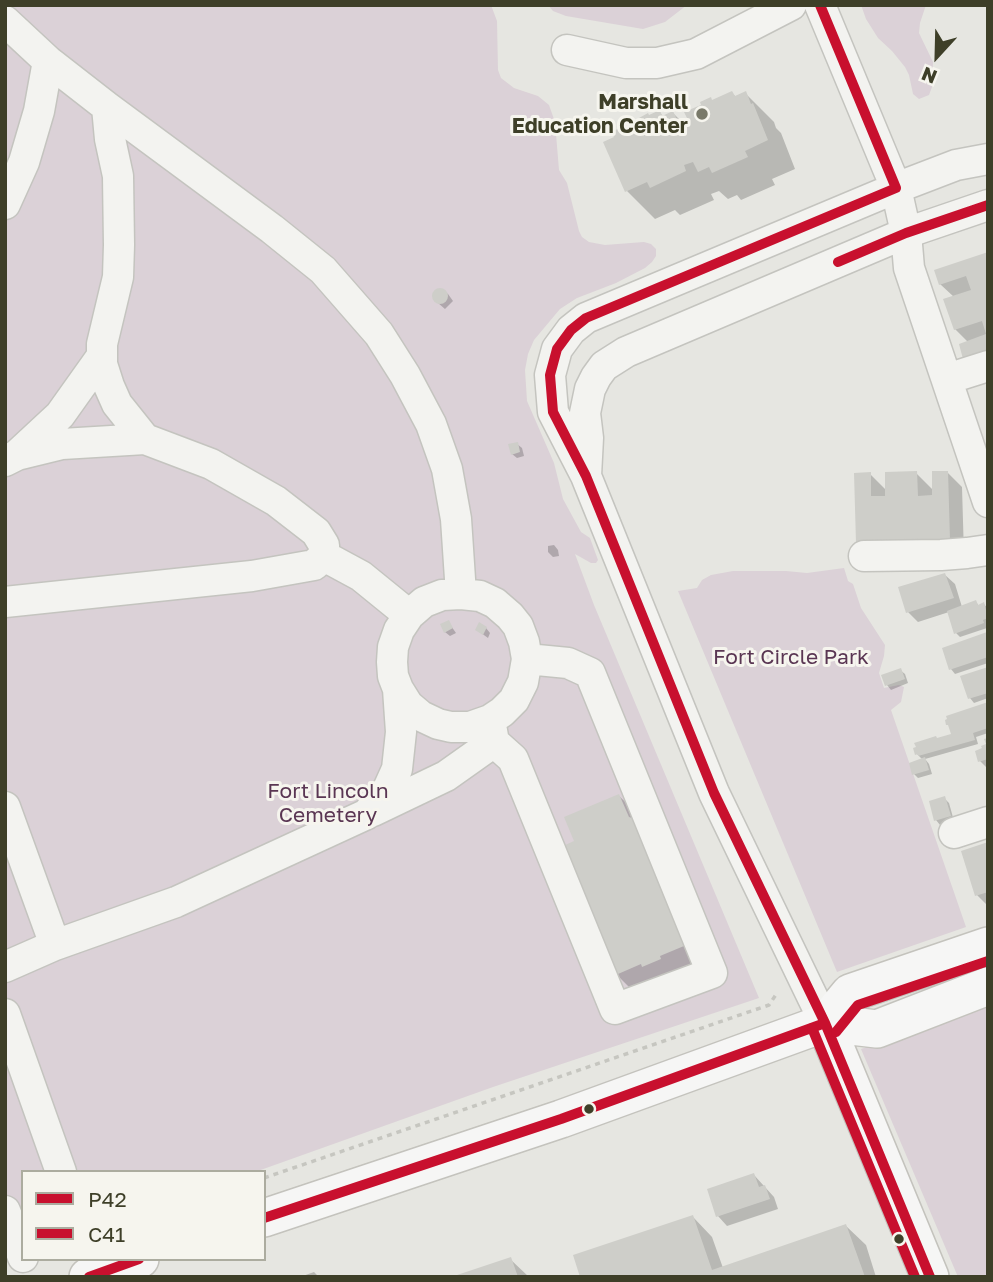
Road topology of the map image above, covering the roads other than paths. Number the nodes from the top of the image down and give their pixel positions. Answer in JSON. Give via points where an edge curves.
{"nodes":[{"id":1,"x":791,"y":5,"type":"edge"},
{"id":2,"x":820,"y":5,"type":"edge"},
{"id":3,"x":5,"y":21,"type":"edge"},
{"id":4,"x":566,"y":50,"type":"dead end"},
{"id":5,"x":48,"y":61,"type":"junction"},
{"id":6,"x":107,"y":107,"type":"junction"},
{"id":7,"x":988,"y":159,"type":"edge"},
{"id":8,"x":896,"y":188,"type":"junction"},
{"id":9,"x":5,"y":204,"type":"edge"},
{"id":10,"x":988,"y":205,"type":"edge"},
{"id":11,"x":906,"y":233,"type":"junction"},
{"id":12,"x":102,"y":356,"type":"junction"},
{"id":13,"x":988,"y":366,"type":"edge"},
{"id":14,"x":947,"y":379,"type":"junction"},
{"id":15,"x":976,"y":426,"type":"edge"},
{"id":16,"x":145,"y":439,"type":"junction"},
{"id":17,"x":11,"y":458,"type":"edge"},
{"id":18,"x":586,"y":476,"type":"junction"},
{"id":19,"x":988,"y":502,"type":"edge"},
{"id":20,"x":988,"y":550,"type":"edge"},
{"id":21,"x":324,"y":556,"type":"junction"},
{"id":22,"x":864,"y":556,"type":"dead end"},
{"id":23,"x":461,"y":594,"type":"junction"},
{"id":24,"x":5,"y":602,"type":"edge"},
{"id":25,"x":408,"y":615,"type":"junction"},
{"id":26,"x":527,"y":659,"type":"junction"},
{"id":27,"x":398,"y":689,"type":"junction"},
{"id":28,"x":492,"y":731,"type":"junction"},
{"id":29,"x":5,"y":807,"type":"edge"},
{"id":30,"x":367,"y":814,"type":"junction"},
{"id":31,"x":988,"y":822,"type":"edge"},
{"id":32,"x":954,"y":833,"type":"dead end"},
{"id":33,"x":55,"y":945,"type":"junction"},
{"id":34,"x":988,"y":946,"type":"edge"},
{"id":35,"x":5,"y":967,"type":"edge"},
{"id":36,"x":988,"y":986,"type":"edge"},
{"id":37,"x":5,"y":1014,"type":"edge"},
{"id":38,"x":825,"y":1023,"type":"junction"},
{"id":39,"x":60,"y":1170,"type":"edge"},
{"id":40,"x":5,"y":1211,"type":"edge"},
{"id":41,"x":266,"y":1217,"type":"edge"},
{"id":42,"x":21,"y":1253,"type":"edge"},
{"id":43,"x":131,"y":1261,"type":"edge"},
{"id":44,"x":92,"y":1270,"type":"edge"},
{"id":45,"x":930,"y":1277,"type":"edge"}],
"edges":[{"from":1,"to":4,"type":"street","via":[[696,54],[657,63],[626,63]]},
{"from":2,"to":8,"type":"street"},
{"from":3,"to":5,"type":"street"},
{"from":5,"to":6,"type":"street"},
{"from":5,"to":9,"type":"street","via":[[24,162]]},
{"from":6,"to":12,"type":"street","via":[[118,176],[119,245],[118,277]]},
{"from":6,"to":23,"type":"street","via":[[323,270],[379,334],[431,424],[447,470]]},
{"from":7,"to":8,"type":"street","via":[[956,165]]},
{"from":8,"to":11,"type":"street"},
{"from":8,"to":18,"type":"street","via":[[586,318],[571,330],[557,349],[550,375],[553,412]]},
{"from":10,"to":11,"type":"street"},
{"from":11,"to":14,"type":"street","via":[[909,268]]},
{"from":11,"to":18,"type":"street","via":[[626,352],[604,366],[590,389],[585,413],[589,438]]},
{"from":12,"to":16,"type":"street","via":[[117,404]]},
{"from":12,"to":17,"type":"street","via":[[60,415]]},
{"from":13,"to":14,"type":"street"},
{"from":14,"to":15,"type":"street"},
{"from":15,"to":19,"type":"street"},
{"from":16,"to":17,"type":"street","via":[[62,444]]},
{"from":16,"to":21,"type":"street","via":[[211,464],[276,501],[316,532]]},
{"from":18,"to":38,"type":"street","via":[[714,793]]},
{"from":20,"to":22,"type":"street"},
{"from":21,"to":24,"type":"street","via":[[314,565],[252,576]]},
{"from":21,"to":25,"type":"street","via":[[361,576]]},
{"from":23,"to":25,"type":"street","via":[[424,602]]},
{"from":23,"to":26,"type":"street","via":[[480,596],[510,616]]},
{"from":25,"to":27,"type":"street","via":[[393,647],[391,662]]},
{"from":26,"to":28,"type":"street","via":[[523,682]]},
{"from":26,"to":28,"type":"street","via":[[568,663],[590,673],[712,973],[615,1009],[513,759]]},
{"from":27,"to":28,"type":"street","via":[[408,705],[438,724]]},
{"from":27,"to":30,"type":"street","via":[[401,732],[397,769],[388,789]]},
{"from":28,"to":30,"type":"street","via":[[446,776]]},
{"from":29,"to":33,"type":"street"},
{"from":30,"to":33,"type":"street","via":[[176,902]]},
{"from":31,"to":32,"type":"street"},
{"from":33,"to":35,"type":"street"},
{"from":34,"to":38,"type":"main road","via":[[850,993]]},
{"from":36,"to":38,"type":"main road","via":[[877,1029]]},
{"from":37,"to":39,"type":"street"},
{"from":38,"to":41,"type":"main road","via":[[561,1119]]},
{"from":38,"to":45,"type":"main road"},
{"from":40,"to":42,"type":"street"},
{"from":43,"to":44,"type":"main road"}]}
